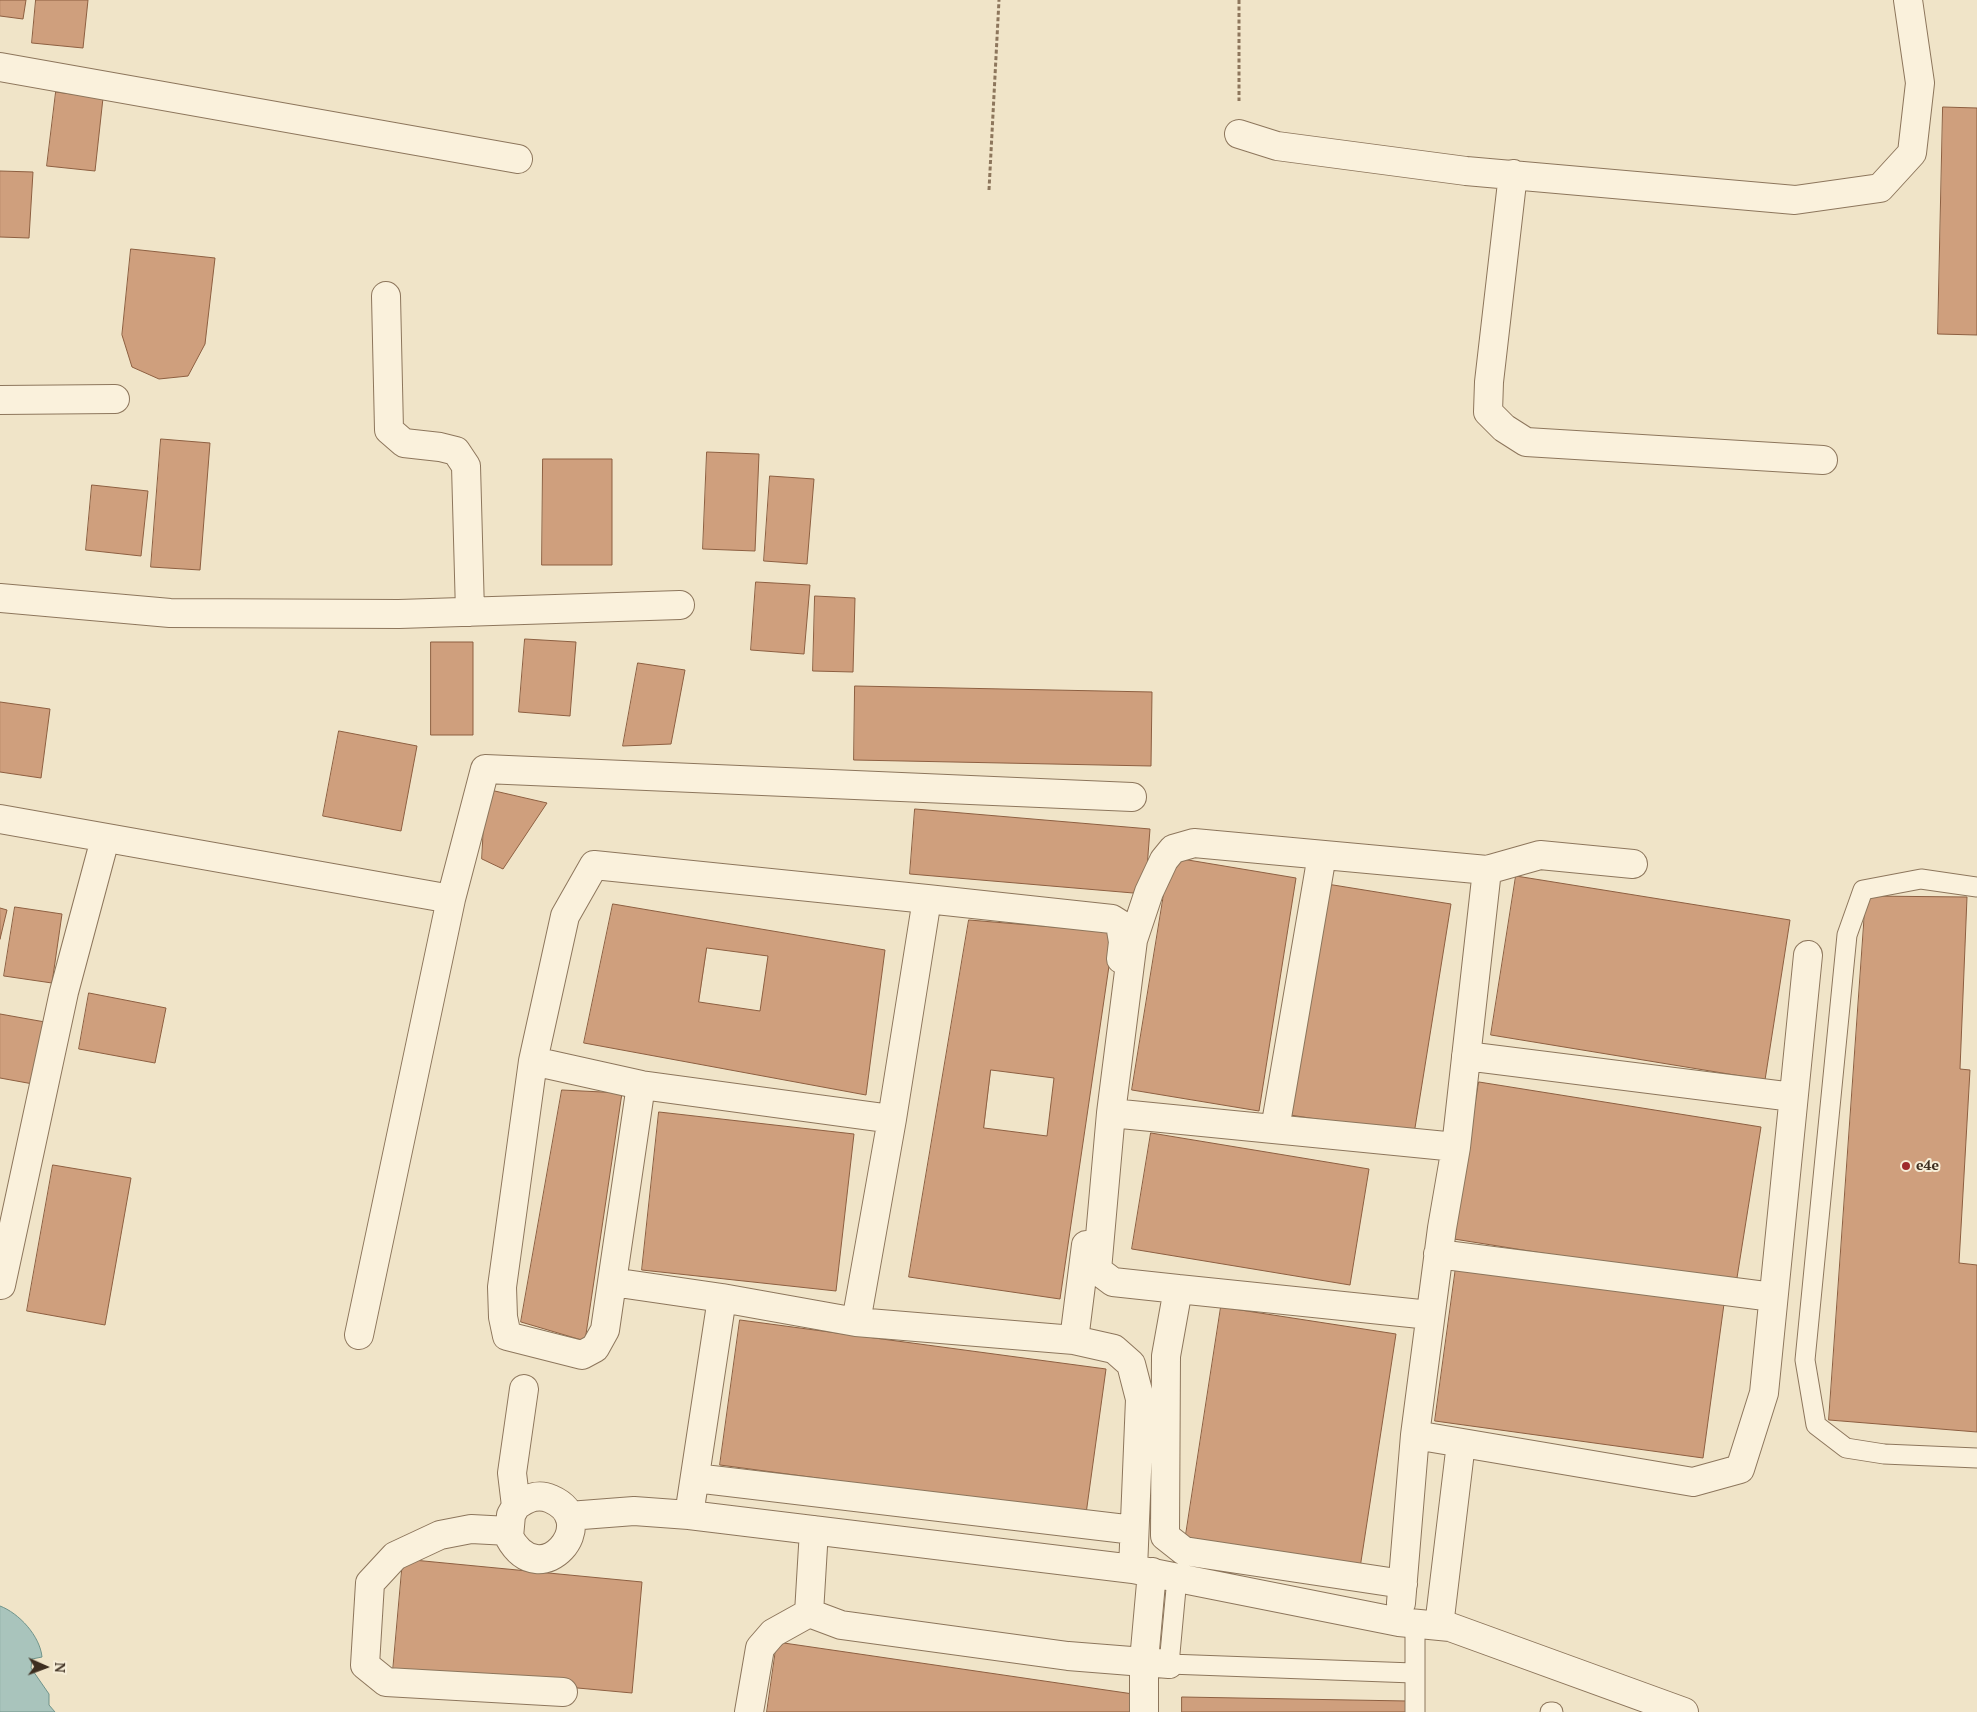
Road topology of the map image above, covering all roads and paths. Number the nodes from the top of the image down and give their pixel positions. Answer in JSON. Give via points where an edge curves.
{"nodes":[{"id":1,"x":999,"y":0,"type":"edge"},
{"id":2,"x":1239,"y":0,"type":"edge"},
{"id":3,"x":1908,"y":0,"type":"edge"},
{"id":4,"x":0,"y":67,"type":"edge"},
{"id":5,"x":1239,"y":134,"type":"joint"},
{"id":6,"x":518,"y":159,"type":"dead end"},
{"id":7,"x":1513,"y":174,"type":"junction"},
{"id":8,"x":989,"y":190,"type":"dead end"},
{"id":9,"x":386,"y":296,"type":"dead end"},
{"id":10,"x":114,"y":399,"type":"dead end"},
{"id":11,"x":0,"y":400,"type":"edge"},
{"id":12,"x":1823,"y":460,"type":"dead end"},
{"id":13,"x":0,"y":598,"type":"edge"},
{"id":14,"x":680,"y":605,"type":"dead end"},
{"id":15,"x":470,"y":612,"type":"junction"},
{"id":16,"x":1132,"y":797,"type":"dead end"},
{"id":17,"x":0,"y":820,"type":"edge"},
{"id":18,"x":105,"y":838,"type":"junction"},
{"id":19,"x":1322,"y":855,"type":"junction"},
{"id":20,"x":1633,"y":864,"type":"dead end"},
{"id":21,"x":1487,"y":870,"type":"junction"},
{"id":22,"x":1977,"y":887,"type":"edge"},
{"id":23,"x":451,"y":899,"type":"junction"},
{"id":24,"x":927,"y":899,"type":"junction"},
{"id":25,"x":1808,"y":955,"type":"dead end"},
{"id":26,"x":1466,"y":1056,"type":"junction"},
{"id":27,"x":533,"y":1061,"type":"junction"},
{"id":28,"x":641,"y":1085,"type":"junction"},
{"id":29,"x":1794,"y":1097,"type":"junction"},
{"id":30,"x":1112,"y":1113,"type":"junction"},
{"id":31,"x":892,"y":1119,"type":"junction"},
{"id":32,"x":1275,"y":1130,"type":"junction"},
{"id":33,"x":1456,"y":1147,"type":"junction"},
{"id":34,"x":1438,"y":1254,"type":"junction"},
{"id":35,"x":612,"y":1282,"type":"junction"},
{"id":36,"x":1,"y":1286,"type":"dead end"},
{"id":37,"x":1178,"y":1288,"type":"junction"},
{"id":38,"x":1773,"y":1297,"type":"junction"},
{"id":39,"x":722,"y":1298,"type":"junction"},
{"id":40,"x":1430,"y":1315,"type":"junction"},
{"id":41,"x":856,"y":1322,"type":"junction"},
{"id":42,"x":359,"y":1335,"type":"dead end"},
{"id":43,"x":1074,"y":1340,"type":"junction"},
{"id":44,"x":524,"y":1389,"type":"dead end"},
{"id":45,"x":1415,"y":1435,"type":"junction"},
{"id":46,"x":1461,"y":1443,"type":"junction"},
{"id":47,"x":1977,"y":1458,"type":"edge"},
{"id":48,"x":695,"y":1478,"type":"junction"},
{"id":49,"x":689,"y":1515,"type":"junction"},
{"id":50,"x":569,"y":1516,"type":"junction"},
{"id":51,"x":512,"y":1519,"type":"junction"},
{"id":52,"x":814,"y":1530,"type":"junction"},
{"id":53,"x":1134,"y":1530,"type":"junction"},
{"id":54,"x":1154,"y":1573,"type":"junction"},
{"id":55,"x":1402,"y":1584,"type":"junction"},
{"id":56,"x":809,"y":1613,"type":"junction"},
{"id":57,"x":1418,"y":1624,"type":"junction"},
{"id":58,"x":1156,"y":1663,"type":"junction"},
{"id":59,"x":1413,"y":1673,"type":"junction"},
{"id":60,"x":563,"y":1692,"type":"dead end"},
{"id":61,"x":749,"y":1712,"type":"edge"},
{"id":62,"x":1144,"y":1712,"type":"edge"},
{"id":63,"x":1415,"y":1712,"type":"edge"},
{"id":64,"x":1684,"y":1712,"type":"edge"}],
"edges":[{"from":1,"to":8,"type":"path"},
{"from":2,"to":5,"type":"path"},
{"from":3,"to":7,"type":"street","via":[[1920,83],[1912,153],[1880,188],[1795,200]]},
{"from":4,"to":6,"type":"street"},
{"from":5,"to":7,"type":"street","via":[[1277,146],[1466,171]]},
{"from":7,"to":12,"type":"street","via":[[1488,412],[1504,428],[1526,442]]},
{"from":9,"to":15,"type":"street","via":[[390,430],[404,443],[456,451],[466,466]]},
{"from":10,"to":11,"type":"street"},
{"from":13,"to":15,"type":"street","via":[[170,613]]},
{"from":14,"to":15,"type":"street"},
{"from":16,"to":23,"type":"street","via":[[485,769]]},
{"from":17,"to":18,"type":"street"},
{"from":18,"to":23,"type":"street"},
{"from":18,"to":36,"type":"street","via":[[64,992]]},
{"from":19,"to":21,"type":"street"},
{"from":19,"to":30,"type":"street","via":[[1194,843],[1173,849],[1164,860],[1133,940]]},
{"from":19,"to":32,"type":"street"},
{"from":20,"to":21,"type":"street","via":[[1540,855]]},
{"from":21,"to":26,"type":"street"},
{"from":22,"to":47,"type":"lane","via":[[1921,879],[1863,890],[1847,936],[1805,1360],[1816,1425],[1846,1448],[1884,1454]]},
{"from":23,"to":42,"type":"street"},
{"from":24,"to":27,"type":"street","via":[[594,865],[565,916]]},
{"from":24,"to":31,"type":"street"},
{"from":24,"to":43,"type":"street","via":[[1112,919],[1120,924],[1123,942]]},
{"from":25,"to":29,"type":"street"},
{"from":26,"to":29,"type":"street"},
{"from":26,"to":33,"type":"street"},
{"from":27,"to":28,"type":"street"},
{"from":27,"to":35,"type":"street","via":[[502,1288],[507,1336],[582,1355],[595,1348],[605,1330]]},
{"from":28,"to":31,"type":"street"},
{"from":28,"to":35,"type":"street"},
{"from":29,"to":38,"type":"street"},
{"from":30,"to":32,"type":"street"},
{"from":30,"to":37,"type":"street","via":[[1097,1270],[1113,1282]]},
{"from":31,"to":41,"type":"street"},
{"from":32,"to":33,"type":"street"},
{"from":33,"to":34,"type":"street"},
{"from":34,"to":38,"type":"street"},
{"from":34,"to":40,"type":"street"},
{"from":35,"to":39,"type":"street"},
{"from":37,"to":40,"type":"street"},
{"from":37,"to":55,"type":"street","via":[[1166,1356],[1165,1536],[1184,1551]]},
{"from":38,"to":46,"type":"street","via":[[1764,1393],[1740,1469],[1693,1482]]},
{"from":39,"to":41,"type":"street"},
{"from":39,"to":48,"type":"street"},
{"from":40,"to":45,"type":"street"},
{"from":41,"to":43,"type":"street"},
{"from":43,"to":53,"type":"street","via":[[1114,1349],[1131,1364],[1140,1399]]},
{"from":44,"to":51,"type":"street","via":[[512,1474]]},
{"from":45,"to":46,"type":"street"},
{"from":45,"to":55,"type":"street"},
{"from":46,"to":57,"type":"street"},
{"from":48,"to":49,"type":"street"},
{"from":48,"to":53,"type":"street"},
{"from":49,"to":50,"type":"street","via":[[634,1511]]},
{"from":49,"to":52,"type":"street"},
{"from":50,"to":51,"type":"street","via":[[564,1507],[546,1496],[535,1496],[525,1500]]},
{"from":50,"to":51,"type":"street","via":[[570,1536],[566,1545],[541,1560],[522,1554],[514,1546]]},
{"from":51,"to":60,"type":"street","via":[[440,1535],[396,1556],[370,1583],[365,1665],[386,1682]]},
{"from":52,"to":54,"type":"street"},
{"from":52,"to":56,"type":"street"},
{"from":53,"to":54,"type":"street"},
{"from":54,"to":57,"type":"street"},
{"from":54,"to":58,"type":"street"},
{"from":55,"to":57,"type":"street"},
{"from":56,"to":58,"type":"street","via":[[841,1626],[1068,1656]]},
{"from":56,"to":61,"type":"street","via":[[773,1633],[760,1648]]},
{"from":57,"to":59,"type":"lane"},
{"from":57,"to":64,"type":"street","via":[[1450,1627]]},
{"from":58,"to":59,"type":"lane"},
{"from":58,"to":62,"type":"street"},
{"from":59,"to":63,"type":"lane"}]}
